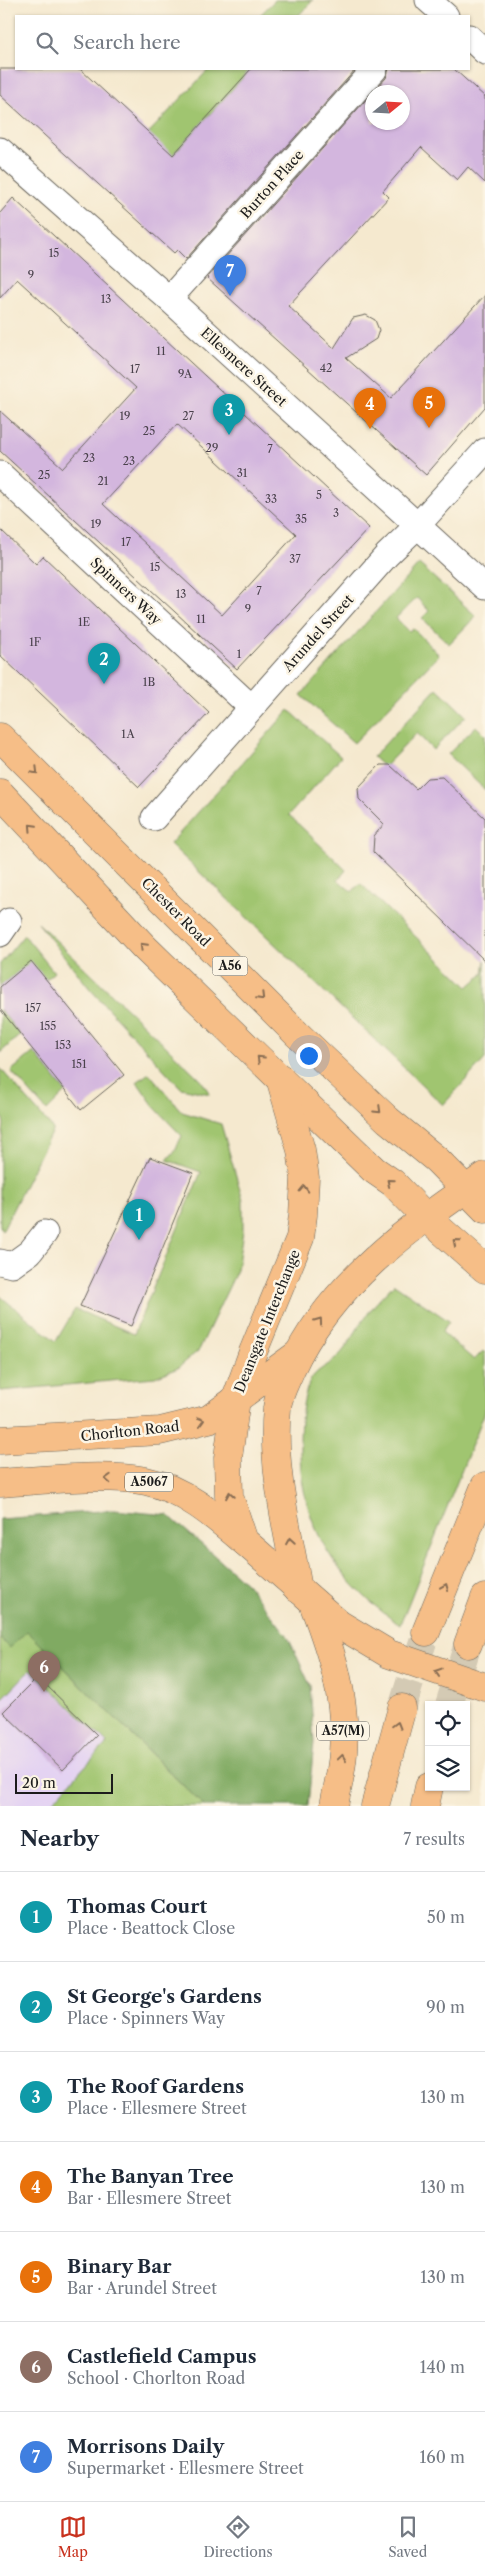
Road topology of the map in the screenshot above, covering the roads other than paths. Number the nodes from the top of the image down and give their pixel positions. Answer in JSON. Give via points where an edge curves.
{"nodes":[{"id":1,"x":470,"y":38,"type":"edge"},
{"id":2,"x":485,"y":52,"type":"edge"},
{"id":3,"x":374,"y":70,"type":"edge"},
{"id":4,"x":3,"y":160,"type":"edge"},
{"id":5,"x":169,"y":298,"type":"junction"},
{"id":6,"x":485,"y":451,"type":"edge"},
{"id":7,"x":0,"y":474,"type":"edge"},
{"id":8,"x":418,"y":526,"type":"junction"},
{"id":9,"x":485,"y":587,"type":"edge"},
{"id":10,"x":251,"y":707,"type":"junction"},
{"id":11,"x":0,"y":737,"type":"edge"},
{"id":12,"x":0,"y":793,"type":"edge"},
{"id":13,"x":154,"y":818,"type":"dead end"},
{"id":14,"x":280,"y":1078,"type":"junction"},
{"id":15,"x":475,"y":1183,"type":"edge"},
{"id":16,"x":485,"y":1209,"type":"edge"},
{"id":17,"x":425,"y":1216,"type":"junction"},
{"id":18,"x":45,"y":1232,"type":"dead end"},
{"id":19,"x":0,"y":1262,"type":"edge"},
{"id":20,"x":485,"y":1269,"type":"edge"},
{"id":21,"x":298,"y":1354,"type":"junction"},
{"id":22,"x":236,"y":1399,"type":"junction"},
{"id":23,"x":0,"y":1440,"type":"edge"},
{"id":24,"x":0,"y":1483,"type":"edge"},
{"id":25,"x":485,"y":1486,"type":"edge"},
{"id":26,"x":244,"y":1541,"type":"junction"},
{"id":27,"x":306,"y":1596,"type":"junction"},
{"id":28,"x":485,"y":1598,"type":"edge"},
{"id":29,"x":426,"y":1632,"type":"tunnel mouth"},
{"id":30,"x":468,"y":1644,"type":"tunnel mouth"},
{"id":31,"x":485,"y":1686,"type":"edge"},
{"id":32,"x":402,"y":1708,"type":"tunnel mouth"},
{"id":33,"x":428,"y":1791,"type":"edge"},
{"id":34,"x":334,"y":1806,"type":"edge"},
{"id":35,"x":375,"y":1806,"type":"edge"},
{"id":36,"x":425,"y":1806,"type":"edge"}],
"edges":[{"from":1,"to":2,"type":"street"},
{"from":3,"to":5,"type":"street","name":"Burton Place"},
{"from":4,"to":5,"type":"street","name":"Ellesmere Street"},
{"from":5,"to":8,"type":"street","name":"Ellesmere Street"},
{"from":6,"to":8,"type":"street","name":"Arundel Street"},
{"from":7,"to":10,"type":"street","name":"Spinners Way"},
{"from":8,"to":9,"type":"street","name":"Ellesmere Street"},
{"from":8,"to":10,"type":"street","name":"Arundel Street","via":[[387,555]]},
{"from":10,"to":13,"type":"street","name":"Arundel Street"},
{"from":11,"to":15,"type":"main road","name":"Chester Road","number":"A56","one_way":true,"via":[[297,1034],[388,1120],[437,1160]]},
{"from":14,"to":12,"type":"main road","one_way":true,"via":[[144,947]]},
{"from":17,"to":14,"type":"main road","one_way":true},
{"from":22,"to":14,"type":"main road","name":"Deansgate Interchange","one_way":true,"via":[[300,1238],[303,1159]]},
{"from":15,"to":16,"type":"main road","name":"Chester Road","number":"A56"},
{"from":15,"to":17,"type":"main road"},
{"from":20,"to":17,"type":"main road","one_way":true},
{"from":21,"to":17,"type":"main road","one_way":true,"via":[[345,1289]]},
{"from":18,"to":19,"type":"street","via":[[30,1252],[12,1265]]},
{"from":21,"to":22,"type":"main road","name":"Chorlton Road"},
{"from":27,"to":21,"type":"main road","one_way":true,"via":[[275,1433],[277,1405]]},
{"from":23,"to":22,"type":"main road","name":"Chorlton Road","one_way":true,"via":[[160,1431],[209,1419]]},
{"from":26,"to":22,"type":"main road","name":"Deansgate Interchange","one_way":true,"via":[[229,1496],[228,1458]]},
{"from":26,"to":24,"type":"main road","number":"A5067","one_way":true,"via":[[215,1516],[180,1495],[147,1482],[102,1479]]},
{"from":29,"to":25,"type":"main road","one_way":true},
{"from":26,"to":27,"type":"main road","name":"Deansgate Interchange"},
{"from":31,"to":27,"type":"main road","name":"Deansgate Interchange","one_way":true,"via":[[389,1654],[361,1639]]},
{"from":34,"to":27,"type":"main road","number":"A57(M)","one_way":true,"via":[[343,1753],[344,1710],[334,1656]]},
{"from":28,"to":30,"type":"main road"},
{"from":35,"to":32,"type":"main road","one_way":true},
{"from":33,"to":36,"type":"main road"}]}
